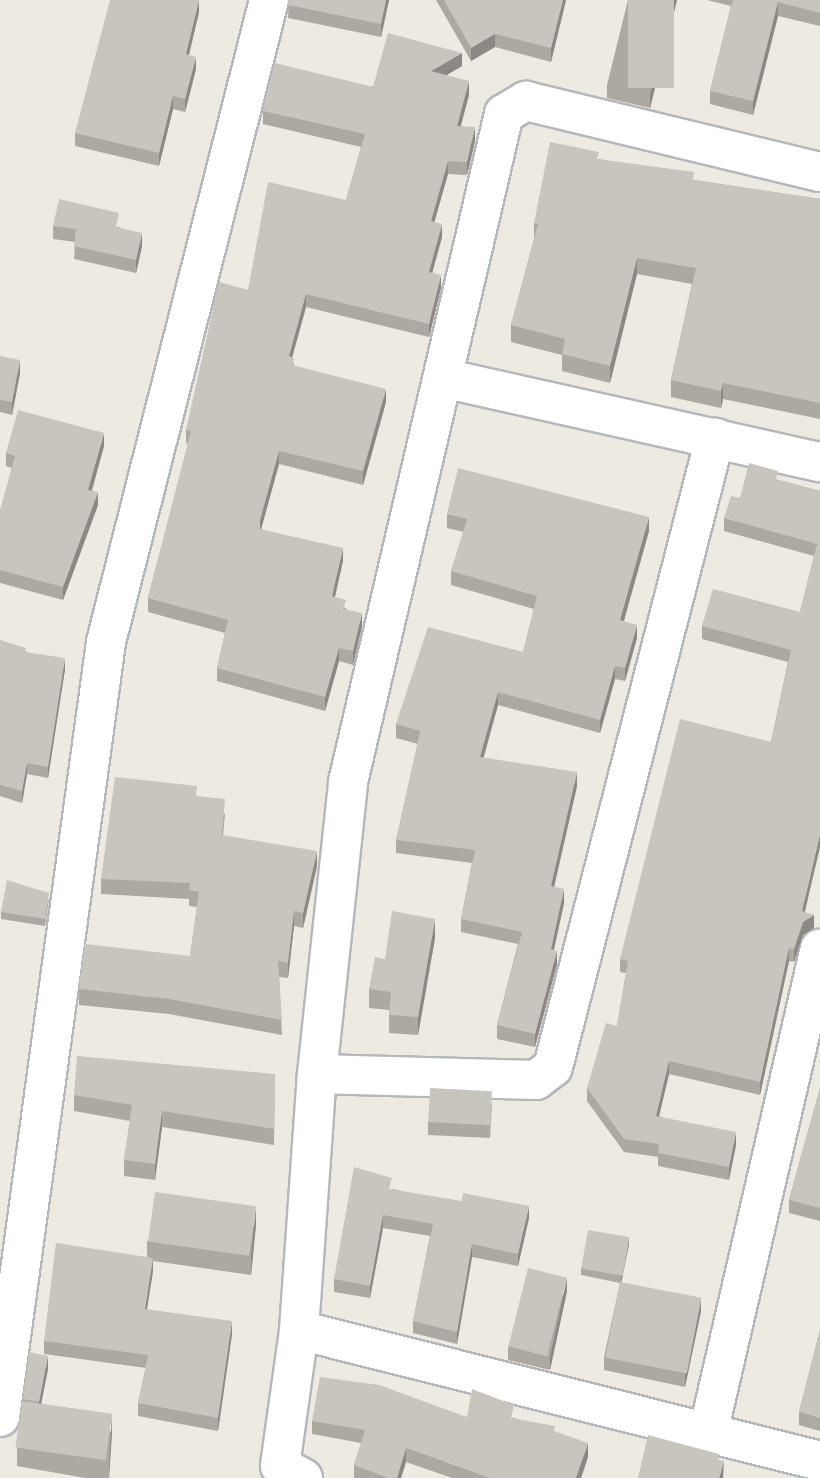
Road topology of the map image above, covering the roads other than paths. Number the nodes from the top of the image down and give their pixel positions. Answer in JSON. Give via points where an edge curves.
{"nodes":[{"id":1,"x":269,"y":0,"type":"edge"},
{"id":2,"x":820,"y":172,"type":"edge"},
{"id":3,"x":443,"y":378,"type":"junction"},
{"id":4,"x":715,"y":438,"type":"junction"},
{"id":5,"x":820,"y":462,"type":"edge"},
{"id":6,"x":820,"y":949,"type":"edge"},
{"id":7,"x":317,"y":1074,"type":"junction"},
{"id":8,"x":299,"y":1330,"type":"junction"},
{"id":9,"x":0,"y":1417,"type":"edge"},
{"id":10,"x":708,"y":1433,"type":"junction"},
{"id":11,"x":820,"y":1461,"type":"edge"},
{"id":12,"x":285,"y":1474,"type":"edge"}],
"edges":[{"from":1,"to":9,"type":"street","via":[[106,642]]},
{"from":2,"to":3,"type":"street","via":[[526,101],[504,114]]},
{"from":3,"to":4,"type":"street"},
{"from":3,"to":7,"type":"street","via":[[348,782]]},
{"from":4,"to":5,"type":"street"},
{"from":4,"to":7,"type":"street","via":[[553,1067],[536,1080]]},
{"from":6,"to":10,"type":"street"},
{"from":7,"to":8,"type":"street"},
{"from":8,"to":10,"type":"street"},
{"from":8,"to":12,"type":"street"},
{"from":10,"to":11,"type":"street"}]}
